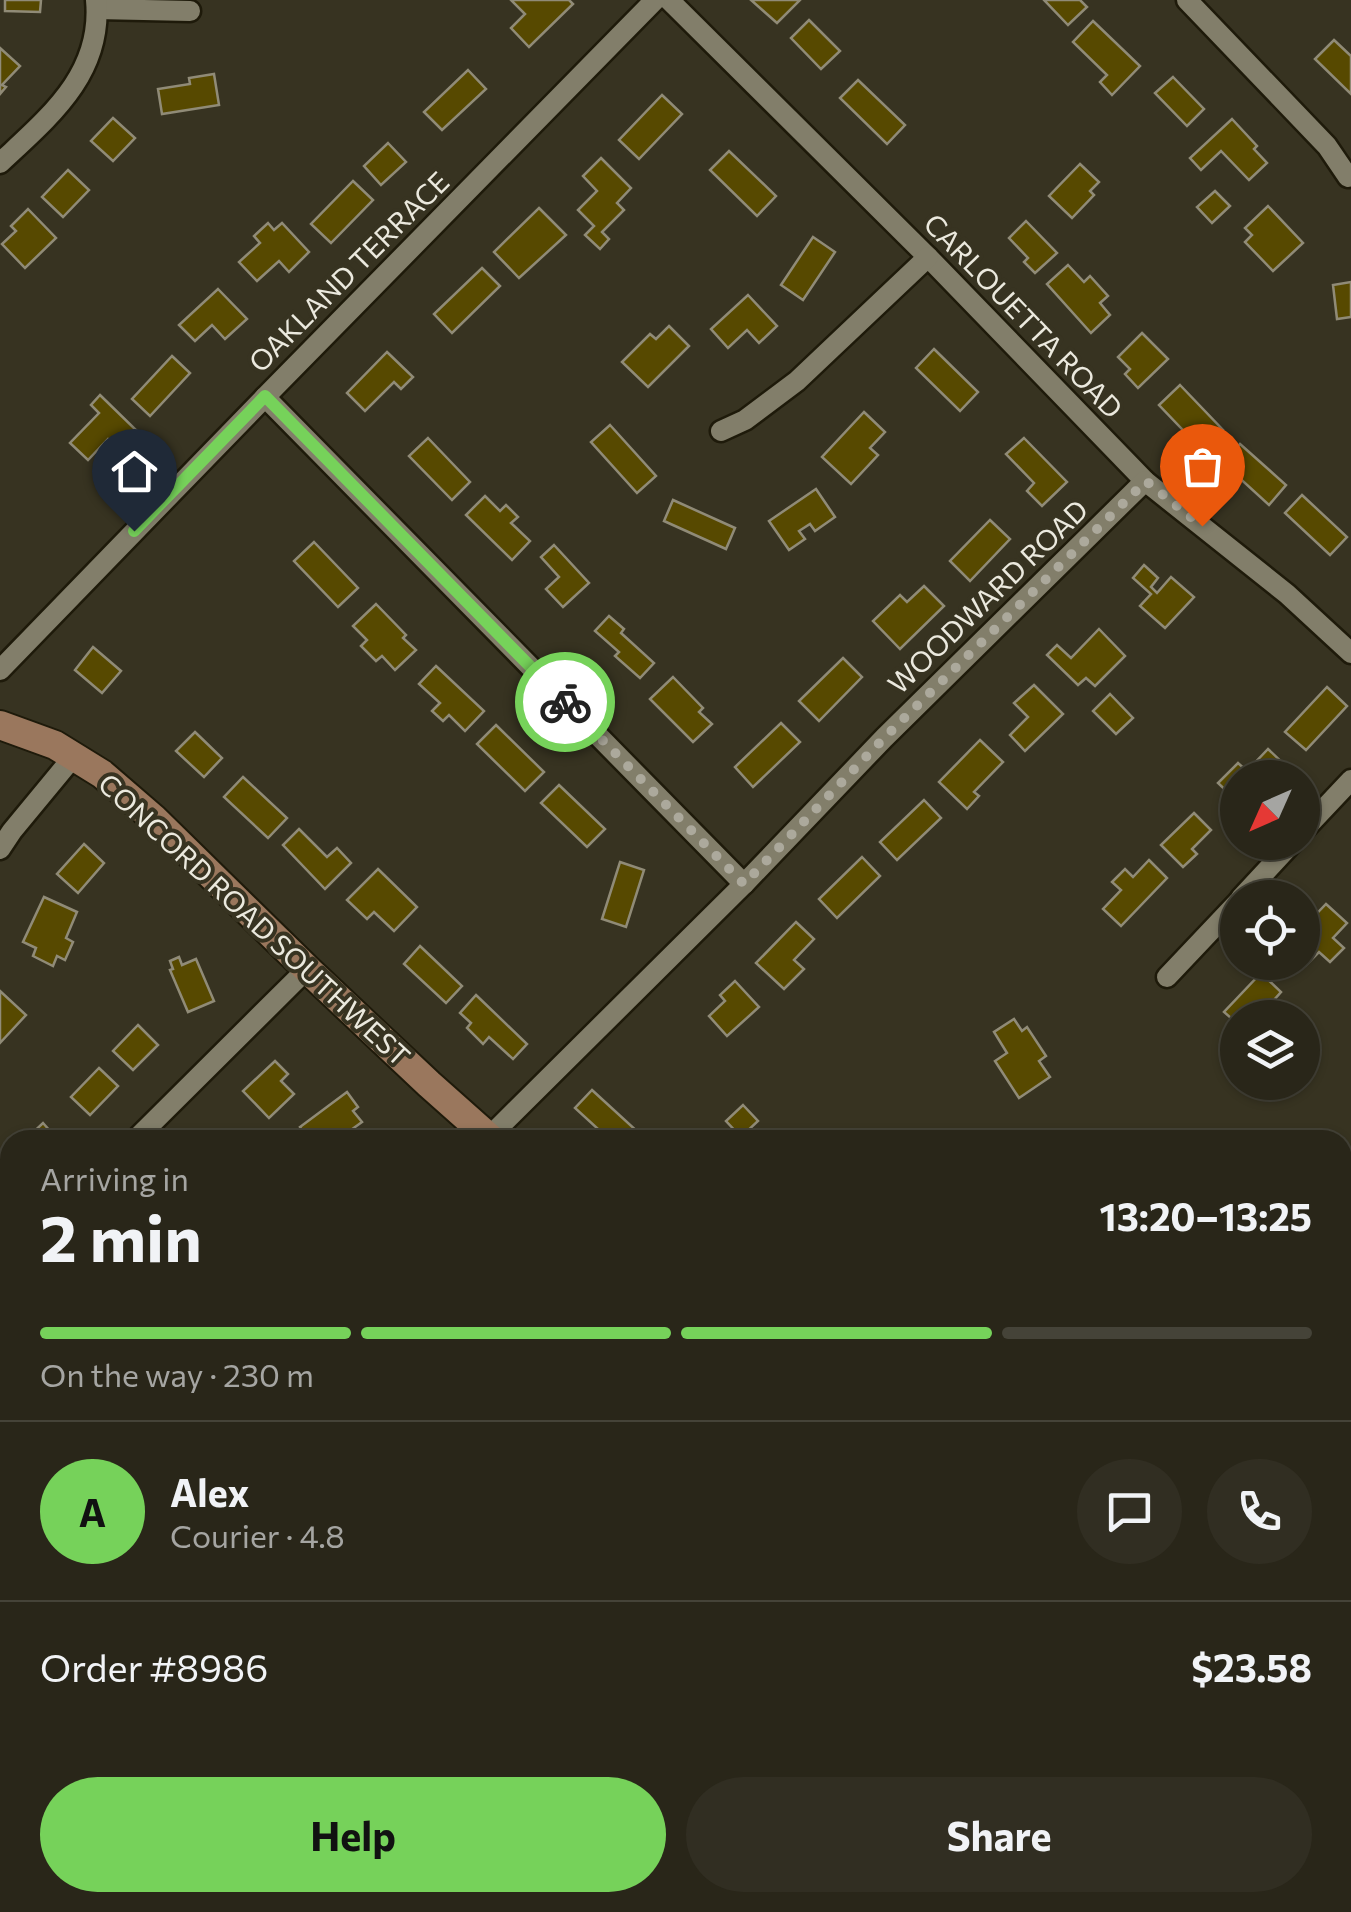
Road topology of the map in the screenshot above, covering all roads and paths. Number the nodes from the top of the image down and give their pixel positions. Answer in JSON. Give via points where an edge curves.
{"nodes":[{"id":1,"x":656,"y":0,"type":"edge"},
{"id":2,"x":669,"y":0,"type":"edge"},
{"id":3,"x":1187,"y":0,"type":"edge"},
{"id":4,"x":96,"y":4,"type":"edge"},
{"id":5,"x":190,"y":10,"type":"dead end"},
{"id":6,"x":0,"y":163,"type":"edge"},
{"id":7,"x":1348,"y":177,"type":"dead end"},
{"id":8,"x":928,"y":256,"type":"junction"},
{"id":9,"x":265,"y":396,"type":"junction"},
{"id":10,"x":721,"y":431,"type":"dead end"},
{"id":11,"x":1146,"y":481,"type":"junction"},
{"id":12,"x":1351,"y":653,"type":"edge"},
{"id":13,"x":0,"y":670,"type":"edge"},
{"id":14,"x":0,"y":724,"type":"edge"},
{"id":15,"x":74,"y":756,"type":"junction"},
{"id":16,"x":1351,"y":780,"type":"edge"},
{"id":17,"x":1320,"y":813,"type":"edge"},
{"id":18,"x":0,"y":848,"type":"edge"},
{"id":19,"x":1277,"y":860,"type":"edge"},
{"id":20,"x":1258,"y":880,"type":"edge"},
{"id":21,"x":744,"y":884,"type":"junction"},
{"id":22,"x":1220,"y":921,"type":"edge"},
{"id":23,"x":307,"y":969,"type":"junction"},
{"id":24,"x":1167,"y":977,"type":"dead end"},
{"id":25,"x":146,"y":1130,"type":"edge"},
{"id":26,"x":482,"y":1130,"type":"edge"},
{"id":27,"x":499,"y":1130,"type":"edge"}],
"edges":[{"from":1,"to":9,"type":"street","name":"OAKLAND TERRACE"},
{"from":2,"to":8,"type":"street","name":"CARLOUETTA ROAD"},
{"from":3,"to":7,"type":"street","via":[[1327,146]]},
{"from":4,"to":5,"type":"street"},
{"from":4,"to":6,"type":"street","via":[[85,69],[52,115]]},
{"from":8,"to":10,"type":"street","via":[[787,389]]},
{"from":8,"to":11,"type":"street","name":"CARLOUETTA ROAD"},
{"from":9,"to":13,"type":"street","name":"OAKLAND TERRACE"},
{"from":9,"to":21,"type":"street"},
{"from":11,"to":12,"type":"street","name":"CARLOUETTA ROAD"},
{"from":11,"to":21,"type":"street","name":"WOODWARD ROAD"},
{"from":14,"to":15,"type":"street","name":"CONCORD ROAD SOUTHWEST"},
{"from":15,"to":18,"type":"street"},
{"from":15,"to":23,"type":"street","name":"CONCORD ROAD SOUTHWEST","via":[[153,818]]},
{"from":16,"to":17,"type":"street"},
{"from":19,"to":20,"type":"street"},
{"from":21,"to":27,"type":"street","name":"WOODWARD ROAD"},
{"from":22,"to":24,"type":"street"},
{"from":23,"to":25,"type":"street"},
{"from":23,"to":26,"type":"street","name":"CONCORD ROAD SOUTHWEST"}]}
